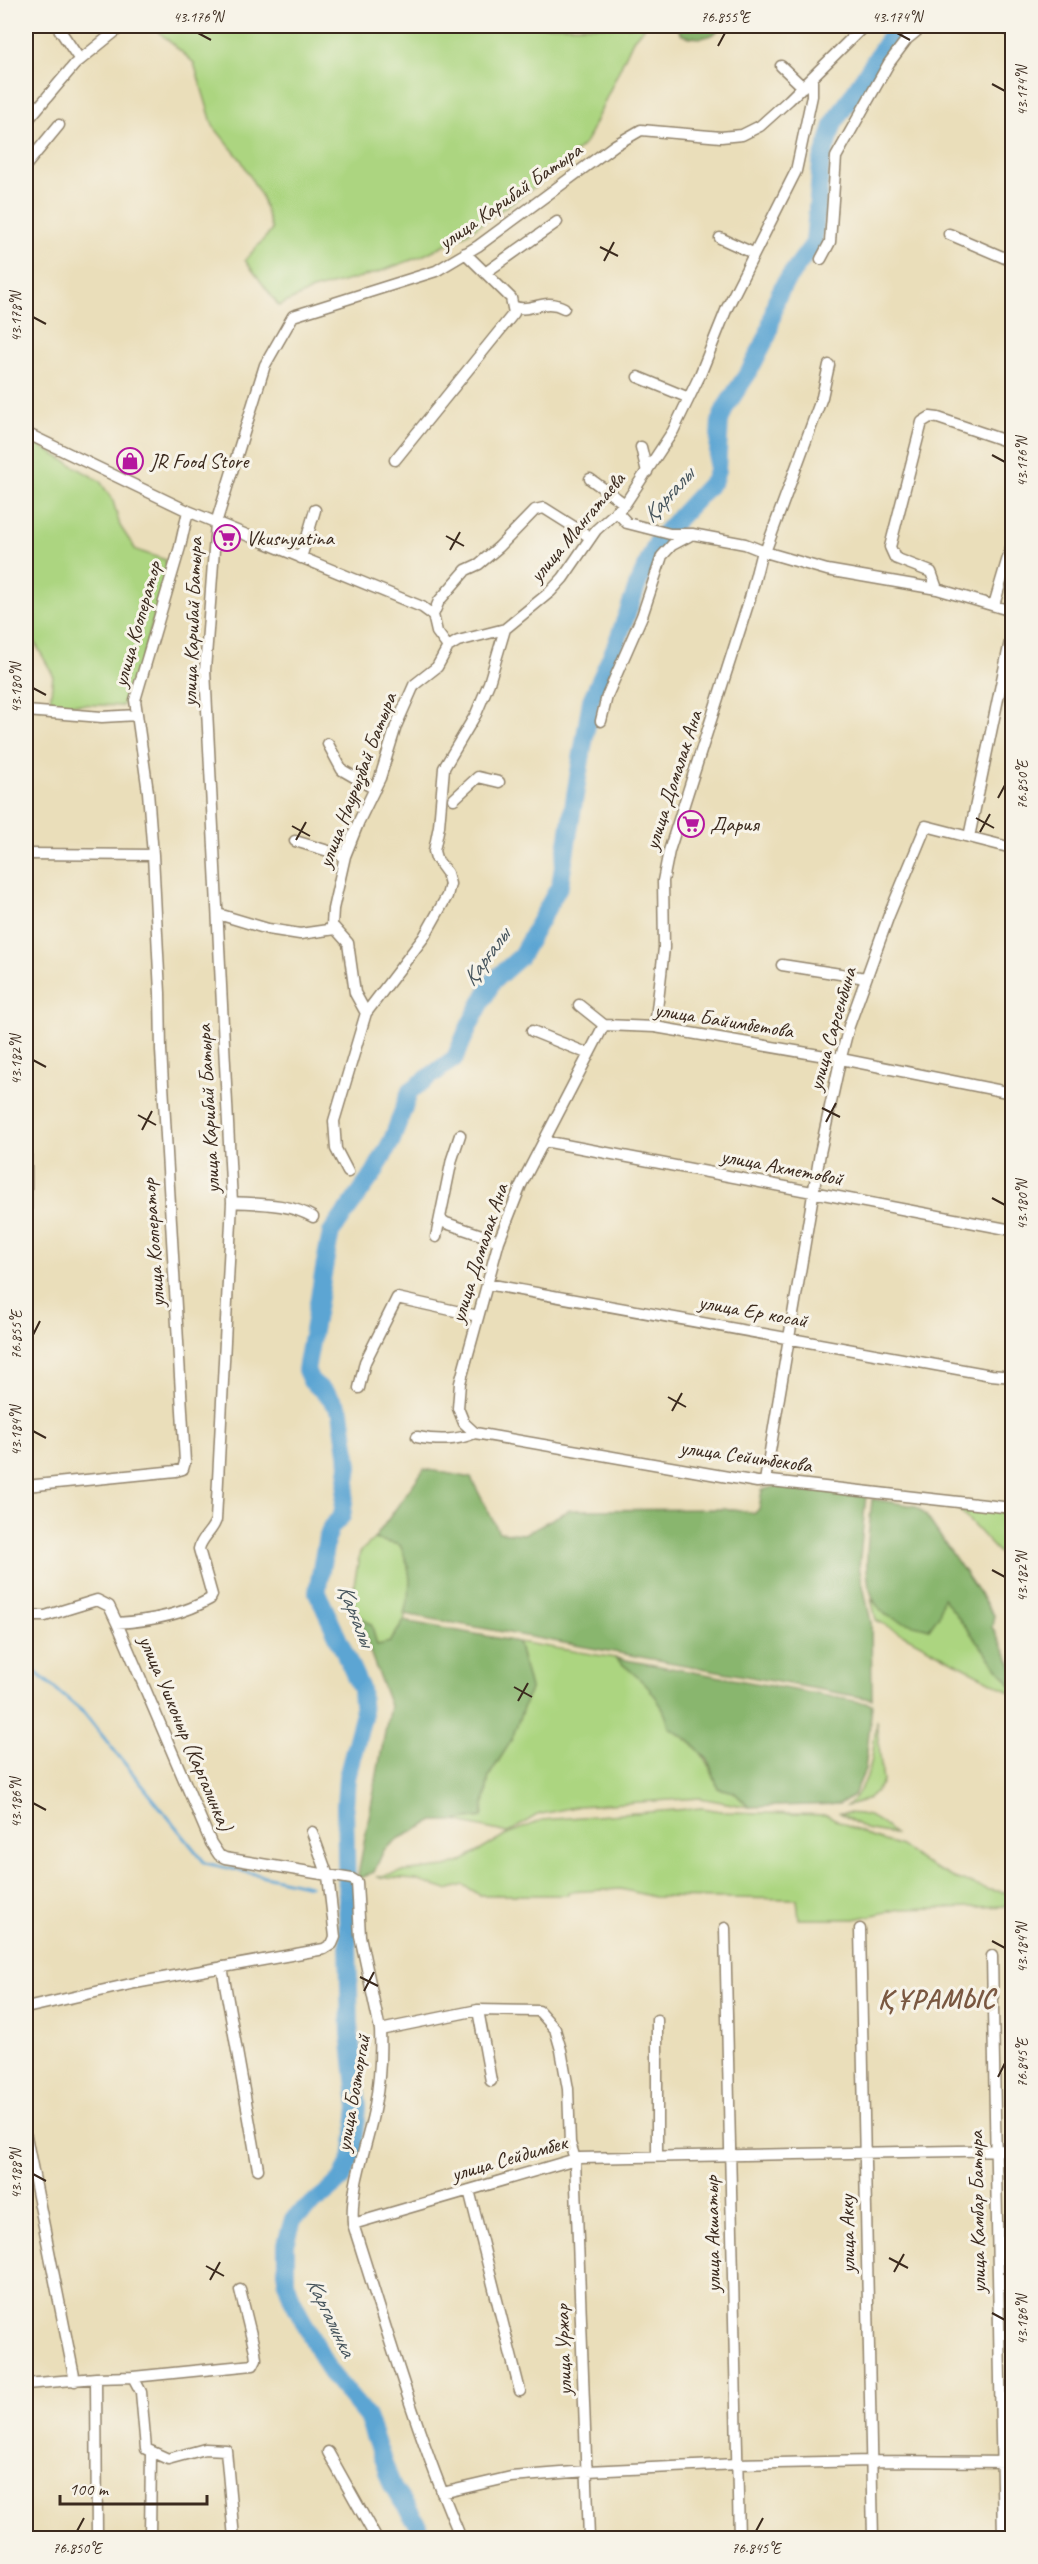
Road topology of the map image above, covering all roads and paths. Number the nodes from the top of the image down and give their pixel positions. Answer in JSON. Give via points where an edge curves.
{"nodes":[{"id":1,"x":57,"y":26,"type":"edge"},
{"id":2,"x":122,"y":26,"type":"edge"},
{"id":3,"x":864,"y":26,"type":"edge"},
{"id":4,"x":923,"y":26,"type":"edge"},
{"id":5,"x":1004,"y":26,"type":"edge"},
{"id":6,"x":1012,"y":33,"type":"edge"},
{"id":7,"x":80,"y":60,"type":"junction"},
{"id":8,"x":781,"y":66,"type":"dead end"},
{"id":9,"x":812,"y":78,"type":"junction"},
{"id":10,"x":802,"y":87,"type":"junction"},
{"id":11,"x":26,"y":122,"type":"edge"},
{"id":12,"x":59,"y":125,"type":"dead end"},
{"id":13,"x":26,"y":165,"type":"edge"},
{"id":14,"x":557,"y":222,"type":"dead end"},
{"id":15,"x":949,"y":234,"type":"dead end"},
{"id":16,"x":720,"y":238,"type":"dead end"},
{"id":17,"x":465,"y":254,"type":"junction"},
{"id":18,"x":753,"y":254,"type":"junction"},
{"id":19,"x":821,"y":259,"type":"dead end"},
{"id":20,"x":1012,"y":261,"type":"edge"},
{"id":21,"x":485,"y":273,"type":"junction"},
{"id":22,"x":514,"y":307,"type":"junction"},
{"id":23,"x":564,"y":308,"type":"dead end"},
{"id":24,"x":829,"y":365,"type":"dead end"},
{"id":25,"x":638,"y":377,"type":"dead end"},
{"id":26,"x":689,"y":398,"type":"junction"},
{"id":27,"x":26,"y":433,"type":"edge"},
{"id":28,"x":1012,"y":442,"type":"edge"},
{"id":29,"x":641,"y":447,"type":"dead end"},
{"id":30,"x":395,"y":460,"type":"dead end"},
{"id":31,"x":647,"y":472,"type":"junction"},
{"id":32,"x":590,"y":479,"type":"dead end"},
{"id":33,"x":620,"y":508,"type":"junction"},
{"id":34,"x":315,"y":510,"type":"dead end"},
{"id":35,"x":188,"y":511,"type":"junction"},
{"id":36,"x":216,"y":523,"type":"junction"},
{"id":37,"x":692,"y":534,"type":"junction"},
{"id":38,"x":590,"y":537,"type":"junction"},
{"id":39,"x":1012,"y":544,"type":"edge"},
{"id":40,"x":764,"y":552,"type":"junction"},
{"id":41,"x":301,"y":558,"type":"junction"},
{"id":42,"x":937,"y":589,"type":"junction"},
{"id":43,"x":994,"y":605,"type":"junction"},
{"id":44,"x":1012,"y":611,"type":"edge"},
{"id":45,"x":433,"y":615,"type":"junction"},
{"id":46,"x":505,"y":629,"type":"junction"},
{"id":47,"x":1012,"y":632,"type":"edge"},
{"id":48,"x":448,"y":646,"type":"junction"},
{"id":49,"x":26,"y":711,"type":"edge"},
{"id":50,"x":137,"y":715,"type":"junction"},
{"id":51,"x":601,"y":721,"type":"dead end"},
{"id":52,"x":328,"y":744,"type":"dead end"},
{"id":53,"x":499,"y":782,"type":"dead end"},
{"id":54,"x":375,"y":789,"type":"junction"},
{"id":55,"x":442,"y":794,"type":"junction"},
{"id":56,"x":969,"y":837,"type":"junction"},
{"id":57,"x":295,"y":841,"type":"dead end"},
{"id":58,"x":1012,"y":848,"type":"edge"},
{"id":59,"x":26,"y":854,"type":"edge"},
{"id":60,"x":153,"y":855,"type":"junction"},
{"id":61,"x":345,"y":856,"type":"junction"},
{"id":62,"x":218,"y":914,"type":"junction"},
{"id":63,"x":335,"y":929,"type":"junction"},
{"id":64,"x":782,"y":965,"type":"dead end"},
{"id":65,"x":866,"y":978,"type":"junction"},
{"id":66,"x":579,"y":1005,"type":"dead end"},
{"id":67,"x":366,"y":1012,"type":"junction"},
{"id":68,"x":604,"y":1025,"type":"junction"},
{"id":69,"x":656,"y":1027,"type":"junction"},
{"id":70,"x":532,"y":1031,"type":"dead end"},
{"id":71,"x":589,"y":1054,"type":"junction"},
{"id":72,"x":840,"y":1061,"type":"junction"},
{"id":73,"x":1012,"y":1093,"type":"edge"},
{"id":74,"x":460,"y":1135,"type":"dead end"},
{"id":75,"x":26,"y":1136,"type":"edge"},
{"id":76,"x":544,"y":1141,"type":"junction"},
{"id":77,"x":348,"y":1172,"type":"dead end"},
{"id":78,"x":814,"y":1193,"type":"junction"},
{"id":79,"x":232,"y":1202,"type":"junction"},
{"id":80,"x":313,"y":1217,"type":"dead end"},
{"id":81,"x":440,"y":1219,"type":"junction"},
{"id":82,"x":1012,"y":1230,"type":"edge"},
{"id":83,"x":436,"y":1237,"type":"dead end"},
{"id":84,"x":26,"y":1241,"type":"edge"},
{"id":85,"x":499,"y":1241,"type":"junction"},
{"id":86,"x":487,"y":1284,"type":"junction"},
{"id":87,"x":478,"y":1316,"type":"junction"},
{"id":88,"x":788,"y":1338,"type":"junction"},
{"id":89,"x":1012,"y":1377,"type":"edge"},
{"id":90,"x":360,"y":1388,"type":"dead end"},
{"id":91,"x":475,"y":1433,"type":"junction"},
{"id":92,"x":417,"y":1437,"type":"dead end"},
{"id":93,"x":765,"y":1481,"type":"junction"},
{"id":94,"x":26,"y":1486,"type":"edge"},
{"id":95,"x":1012,"y":1508,"type":"edge"},
{"id":96,"x":26,"y":1616,"type":"edge"},
{"id":97,"x":117,"y":1623,"type":"junction"},
{"id":98,"x":312,"y":1832,"type":"dead end"},
{"id":99,"x":328,"y":1876,"type":"junction"},
{"id":100,"x":725,"y":1928,"type":"dead end"},
{"id":101,"x":860,"y":1929,"type":"dead end"},
{"id":102,"x":992,"y":1956,"type":"dead end"},
{"id":103,"x":222,"y":1967,"type":"junction"},
{"id":104,"x":26,"y":2008,"type":"edge"},
{"id":105,"x":478,"y":2010,"type":"junction"},
{"id":106,"x":657,"y":2020,"type":"dead end"},
{"id":107,"x":381,"y":2030,"type":"junction"},
{"id":108,"x":490,"y":2081,"type":"dead end"},
{"id":109,"x":26,"y":2136,"type":"edge"},
{"id":110,"x":996,"y":2150,"type":"junction"},
{"id":111,"x":1012,"y":2150,"type":"edge"},
{"id":112,"x":865,"y":2151,"type":"junction"},
{"id":113,"x":730,"y":2154,"type":"junction"},
{"id":114,"x":657,"y":2156,"type":"junction"},
{"id":115,"x":575,"y":2159,"type":"junction"},
{"id":116,"x":258,"y":2169,"type":"dead end"},
{"id":117,"x":469,"y":2190,"type":"junction"},
{"id":118,"x":353,"y":2224,"type":"junction"},
{"id":119,"x":240,"y":2290,"type":"dead end"},
{"id":120,"x":134,"y":2377,"type":"junction"},
{"id":121,"x":96,"y":2378,"type":"junction"},
{"id":122,"x":75,"y":2381,"type":"junction"},
{"id":123,"x":26,"y":2384,"type":"edge"},
{"id":124,"x":520,"y":2391,"type":"dead end"},
{"id":125,"x":328,"y":2451,"type":"dead end"},
{"id":126,"x":152,"y":2452,"type":"junction"},
{"id":127,"x":871,"y":2461,"type":"junction"},
{"id":128,"x":1007,"y":2462,"type":"edge"},
{"id":129,"x":737,"y":2463,"type":"junction"},
{"id":130,"x":587,"y":2471,"type":"junction"},
{"id":131,"x":442,"y":2493,"type":"junction"},
{"id":132,"x":97,"y":2538,"type":"edge"},
{"id":133,"x":150,"y":2538,"type":"edge"},
{"id":134,"x":234,"y":2538,"type":"edge"},
{"id":135,"x":376,"y":2538,"type":"edge"},
{"id":136,"x":459,"y":2538,"type":"edge"},
{"id":137,"x":589,"y":2538,"type":"edge"},
{"id":138,"x":739,"y":2538,"type":"edge"},
{"id":139,"x":873,"y":2538,"type":"edge"},
{"id":140,"x":1003,"y":2538,"type":"edge"}],
"edges":[{"from":1,"to":7,"type":"street"},
{"from":2,"to":7,"type":"street"},
{"from":3,"to":9,"type":"street","name":"улица Карибай Батыра"},
{"from":4,"to":19,"type":"street","via":[[907,39],[890,63],[836,157],[830,242]]},
{"from":5,"to":6,"type":"street"},
{"from":7,"to":11,"type":"street"},
{"from":8,"to":10,"type":"street"},
{"from":9,"to":10,"type":"street","name":"улица Карибай Батыра"},
{"from":9,"to":18,"type":"street","name":"улица Мангатаева","via":[[812,96],[796,171]]},
{"from":10,"to":17,"type":"street","name":"улица Карибай Батыра","via":[[760,126],[742,135],[721,137],[641,130]]},
{"from":12,"to":13,"type":"street"},
{"from":14,"to":21,"type":"street"},
{"from":15,"to":20,"type":"street"},
{"from":16,"to":18,"type":"street"},
{"from":17,"to":21,"type":"street"},
{"from":17,"to":36,"type":"street","name":"улица Карибай Батыра","via":[[436,271],[293,316],[265,365]]},
{"from":18,"to":26,"type":"street","name":"улица Мангатаева"},
{"from":21,"to":22,"type":"street","via":[[511,298]]},
{"from":22,"to":23,"type":"street","via":[[524,310],[550,303]]},
{"from":22,"to":30,"type":"street","via":[[514,313]]},
{"from":24,"to":40,"type":"street","name":"улица Домалак Ана","via":[[822,397]]},
{"from":25,"to":26,"type":"street"},
{"from":26,"to":31,"type":"street","name":"улица Мангатаева"},
{"from":27,"to":35,"type":"street"},
{"from":28,"to":42,"type":"street","via":[[938,418],[922,422],[890,547],[895,558],[931,572]]},
{"from":29,"to":31,"type":"street"},
{"from":31,"to":33,"type":"street","name":"улица Мангатаева"},
{"from":32,"to":33,"type":"street"},
{"from":33,"to":37,"type":"street","via":[[627,523],[670,534]]},
{"from":33,"to":38,"type":"street","name":"улица Мангатаева"},
{"from":34,"to":41,"type":"street"},
{"from":35,"to":36,"type":"street"},
{"from":35,"to":50,"type":"street","name":"улица Кооператор","via":[[135,700]]},
{"from":36,"to":41,"type":"street"},
{"from":36,"to":62,"type":"street","name":"улица Карибай Батыра","via":[[205,670]]},
{"from":37,"to":40,"type":"street","via":[[745,544]]},
{"from":37,"to":51,"type":"street","via":[[662,556],[642,616],[606,696]]},
{"from":38,"to":45,"type":"street","via":[[544,508],[535,510],[492,553],[466,570],[439,601]]},
{"from":38,"to":46,"type":"street","name":"улица Мангатаева","via":[[563,578]]},
{"from":39,"to":43,"type":"street"},
{"from":40,"to":42,"type":"street","via":[[827,570]]},
{"from":40,"to":69,"type":"street","name":"улица Домалак Ана","via":[[669,851],[663,881],[664,948]]},
{"from":41,"to":45,"type":"street","via":[[402,597]]},
{"from":42,"to":43,"type":"street"},
{"from":43,"to":44,"type":"street"},
{"from":45,"to":48,"type":"street","via":[[437,632]]},
{"from":46,"to":48,"type":"street"},
{"from":46,"to":55,"type":"street","via":[[476,714],[444,768]]},
{"from":47,"to":56,"type":"street"},
{"from":48,"to":54,"type":"street","name":"улица Наурызбай Батыра","via":[[437,667],[414,685]]},
{"from":49,"to":50,"type":"street","via":[[102,717]]},
{"from":50,"to":60,"type":"street","name":"улица Кооператор"},
{"from":52,"to":54,"type":"street","via":[[342,770]]},
{"from":53,"to":55,"type":"street","via":[[478,777],[457,800]]},
{"from":54,"to":61,"type":"street","name":"улица Наурызбай Батыра"},
{"from":55,"to":67,"type":"street","via":[[434,851],[449,879],[447,896],[416,948]]},
{"from":56,"to":58,"type":"street","name":"улица Сарсенбина"},
{"from":56,"to":65,"type":"street","name":"улица Сарсенбина","via":[[926,826]]},
{"from":57,"to":61,"type":"street"},
{"from":59,"to":60,"type":"street"},
{"from":60,"to":94,"type":"street","name":"улица Кооператор","via":[[185,1462],[183,1469],[176,1472]]},
{"from":61,"to":63,"type":"street","name":"улица Наурызбай Батыра","via":[[333,909]]},
{"from":62,"to":63,"type":"street","via":[[300,934]]},
{"from":62,"to":79,"type":"street","name":"улица Карибай Батыра"},
{"from":63,"to":67,"type":"street","via":[[348,943],[355,993]]},
{"from":64,"to":65,"type":"street"},
{"from":65,"to":72,"type":"street","name":"улица Сарсенбина"},
{"from":66,"to":68,"type":"street"},
{"from":67,"to":77,"type":"street","via":[[334,1121],[336,1149]]},
{"from":68,"to":69,"type":"street","name":"улица Байимбетова"},
{"from":68,"to":71,"type":"street","name":"улица Домалак Ана"},
{"from":69,"to":72,"type":"street","name":"улица Байимбетова"},
{"from":70,"to":71,"type":"street"},
{"from":71,"to":76,"type":"street","name":"улица Домалак Ана"},
{"from":72,"to":73,"type":"street","name":"улица Байимбетова"},
{"from":72,"to":78,"type":"street","name":"улица Сарсенбина"},
{"from":74,"to":81,"type":"street"},
{"from":75,"to":84,"type":"street"},
{"from":76,"to":78,"type":"street","name":"улица Ахметовой"},
{"from":76,"to":85,"type":"street","name":"улица Домалак Ана"},
{"from":78,"to":82,"type":"street","name":"улица Ахметовой"},
{"from":78,"to":88,"type":"street","name":"улица Сарсенбина"},
{"from":79,"to":80,"type":"street","via":[[278,1206]]},
{"from":79,"to":97,"type":"street","name":"улица Карибай Батыра","via":[[216,1520],[199,1549],[212,1595],[197,1607],[146,1621]]},
{"from":81,"to":83,"type":"street"},
{"from":81,"to":85,"type":"street"},
{"from":85,"to":86,"type":"street","name":"улица Домалак Ана"},
{"from":86,"to":87,"type":"street","name":"улица Домалак Ана"},
{"from":86,"to":88,"type":"street","name":"улица Ер косай"},
{"from":87,"to":90,"type":"street","via":[[397,1298],[365,1362]]},
{"from":87,"to":91,"type":"street","name":"улица Домалак Ана","via":[[460,1383],[458,1408],[464,1423]]},
{"from":88,"to":89,"type":"street","name":"улица Ер косай"},
{"from":88,"to":93,"type":"street","name":"улица Сарсенбина"},
{"from":91,"to":92,"type":"street","via":[[439,1441]]},
{"from":91,"to":93,"type":"street","name":"улица Сейитбекова"},
{"from":93,"to":95,"type":"street","name":"улица Сейитбекова"},
{"from":96,"to":97,"type":"street","name":"улица Ушконыр (Каргалинка)","via":[[45,1616],[97,1600],[109,1606]]},
{"from":97,"to":99,"type":"street","name":"улица Ушконыр (Каргалинка)","via":[[219,1855]]},
{"from":98,"to":99,"type":"street"},
{"from":99,"to":103,"type":"street","via":[[335,1937],[332,1944],[324,1949]]},
{"from":99,"to":107,"type":"street","name":"улица Ушконыр (Каргалинка)","via":[[357,1882],[360,1936]]},
{"from":100,"to":113,"type":"street","name":"улица Акшатыр"},
{"from":101,"to":112,"type":"street","name":"улица Акку"},
{"from":102,"to":110,"type":"street","name":"улица Камбар Батыра"},
{"from":103,"to":104,"type":"street"},
{"from":103,"to":116,"type":"street"},
{"from":105,"to":107,"type":"street","name":"улица Бозторгай"},
{"from":105,"to":108,"type":"street"},
{"from":105,"to":115,"type":"street","name":"улица Бозторгай","via":[[539,2011],[555,2029],[568,2089],[570,2144]]},
{"from":106,"to":114,"type":"street"},
{"from":107,"to":118,"type":"street","name":"улица Бозторгай","via":[[375,2105],[353,2191]]},
{"from":109,"to":122,"type":"street"},
{"from":110,"to":111,"type":"street","name":"улица Сейдимбек"},
{"from":110,"to":112,"type":"street","name":"улица Сейдимбек"},
{"from":110,"to":128,"type":"street","name":"улица Камбар Батыра"},
{"from":112,"to":113,"type":"street","name":"улица Сейдимбек"},
{"from":112,"to":127,"type":"street","name":"улица Акку"},
{"from":113,"to":114,"type":"street","name":"улица Сейдимбек"},
{"from":113,"to":129,"type":"street","name":"улица Акшатыр"},
{"from":114,"to":115,"type":"street","name":"улица Сейдимбек"},
{"from":115,"to":117,"type":"street","name":"улица Сейдимбек"},
{"from":115,"to":130,"type":"street","name":"улица Уржар"},
{"from":117,"to":118,"type":"street","name":"улица Сейдимбек"},
{"from":117,"to":124,"type":"street"},
{"from":118,"to":131,"type":"street"},
{"from":119,"to":120,"type":"street","via":[[255,2351],[253,2365]]},
{"from":120,"to":121,"type":"street"},
{"from":120,"to":126,"type":"street","via":[[141,2392],[144,2442]]},
{"from":121,"to":122,"type":"street"},
{"from":121,"to":132,"type":"street"},
{"from":122,"to":123,"type":"street"},
{"from":125,"to":135,"type":"street"},
{"from":126,"to":133,"type":"street"},
{"from":126,"to":134,"type":"street","via":[[168,2459],[205,2449],[226,2450]]},
{"from":127,"to":128,"type":"street"},
{"from":127,"to":129,"type":"street"},
{"from":127,"to":139,"type":"street","name":"улица Акку"},
{"from":128,"to":140,"type":"street","name":"улица Камбар Батыра"},
{"from":129,"to":130,"type":"street"},
{"from":129,"to":138,"type":"street","name":"улица Акшатыр"},
{"from":130,"to":131,"type":"street","via":[[511,2477]]},
{"from":130,"to":137,"type":"street","name":"улица Уржар"},
{"from":131,"to":136,"type":"street"}]}
